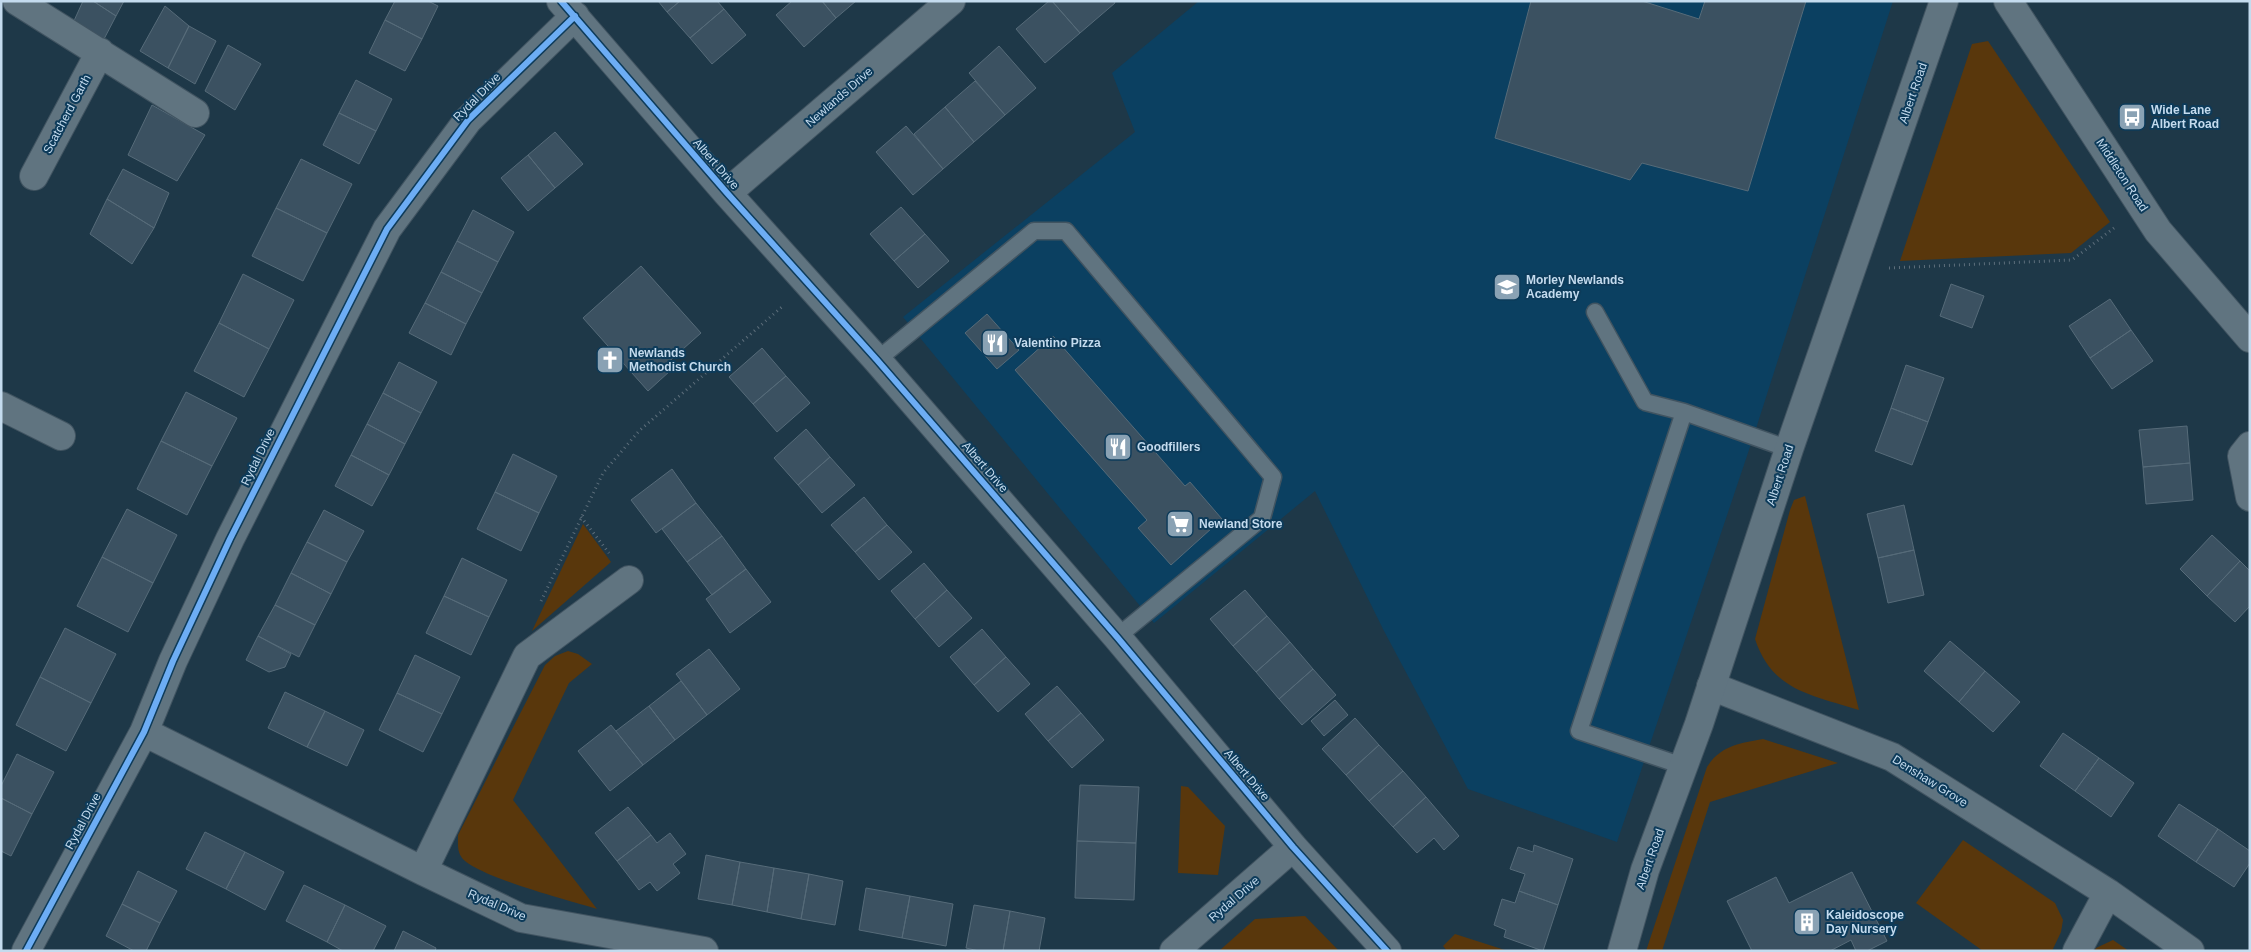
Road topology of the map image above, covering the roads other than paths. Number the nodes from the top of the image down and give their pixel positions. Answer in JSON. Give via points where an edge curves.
{"nodes":[{"id":1,"x":17,"y":1,"type":"edge"},
{"id":2,"x":951,"y":1,"type":"edge"},
{"id":3,"x":1944,"y":1,"type":"edge"},
{"id":4,"x":2008,"y":1,"type":"edge"},
{"id":5,"x":568,"y":9,"type":"edge"},
{"id":6,"x":100,"y":52,"type":"junction"},
{"id":7,"x":195,"y":113,"type":"dead end"},
{"id":8,"x":34,"y":176,"type":"dead end"},
{"id":9,"x":726,"y":193,"type":"junction"},
{"id":10,"x":1595,"y":312,"type":"dead end"},
{"id":11,"x":2250,"y":338,"type":"edge"},
{"id":12,"x":877,"y":360,"type":"junction"},
{"id":13,"x":1,"y":406,"type":"edge"},
{"id":14,"x":1684,"y":412,"type":"junction"},
{"id":15,"x":61,"y":436,"type":"dead end"},
{"id":16,"x":2250,"y":446,"type":"edge"},
{"id":17,"x":1789,"y":449,"type":"junction"},
{"id":18,"x":2250,"y":497,"type":"edge"},
{"id":19,"x":629,"y":580,"type":"road end"},
{"id":20,"x":1117,"y":637,"type":"junction"},
{"id":21,"x":1712,"y":686,"type":"junction"},
{"id":22,"x":144,"y":732,"type":"junction"},
{"id":23,"x":1683,"y":766,"type":"junction"},
{"id":24,"x":1293,"y":847,"type":"junction"},
{"id":25,"x":422,"y":871,"type":"junction"},
{"id":26,"x":2108,"y":893,"type":"junction"},
{"id":27,"x":26,"y":951,"type":"edge"},
{"id":28,"x":704,"y":951,"type":"edge"},
{"id":29,"x":1174,"y":951,"type":"edge"},
{"id":30,"x":1387,"y":951,"type":"edge"},
{"id":31,"x":1622,"y":951,"type":"edge"},
{"id":32,"x":2077,"y":951,"type":"edge"},
{"id":33,"x":2190,"y":951,"type":"edge"}],
"edges":[{"from":1,"to":6,"type":"street"},
{"from":2,"to":9,"type":"street","name":"Newlands Drive"},
{"from":3,"to":17,"type":"street","name":"Albert Road"},
{"from":4,"to":11,"type":"street","name":"Middleton Road","via":[[2158,230]]},
{"from":5,"to":9,"type":"street","name":"Albert Drive"},
{"from":5,"to":22,"type":"street","name":"Rydal Drive","via":[[468,120],[387,229],[230,539]]},
{"from":6,"to":7,"type":"street"},
{"from":6,"to":8,"type":"street","name":"Scatcherd Garth"},
{"from":9,"to":12,"type":"street","name":"Albert Drive"},
{"from":10,"to":14,"type":"lane","via":[[1645,402]]},
{"from":12,"to":20,"type":"street","name":"Albert Drive"},
{"from":12,"to":20,"type":"lane","via":[[1034,231],[1066,231],[1272,477],[1262,518]]},
{"from":13,"to":15,"type":"street"},
{"from":14,"to":17,"type":"lane"},
{"from":14,"to":23,"type":"lane","via":[[1578,731]]},
{"from":16,"to":18,"type":"street","via":[[2242,456]]},
{"from":17,"to":21,"type":"street","name":"Albert Road"},
{"from":19,"to":25,"type":"street","via":[[527,656]]},
{"from":20,"to":24,"type":"street","name":"Albert Drive"},
{"from":21,"to":23,"type":"street","name":"Albert Road"},
{"from":21,"to":26,"type":"street","name":"Denshaw Grove","via":[[1892,757]]},
{"from":22,"to":25,"type":"street","name":"Rydal Drive"},
{"from":22,"to":27,"type":"street","name":"Rydal Drive"},
{"from":23,"to":31,"type":"street","name":"Albert Road","via":[[1645,870]]},
{"from":24,"to":29,"type":"street","name":"Rydal Drive"},
{"from":24,"to":30,"type":"street","name":"Albert Drive"},
{"from":25,"to":28,"type":"street","name":"Rydal Drive","via":[[522,918]]},
{"from":26,"to":32,"type":"street"},
{"from":26,"to":33,"type":"street","name":"Denshaw Grove"}]}
